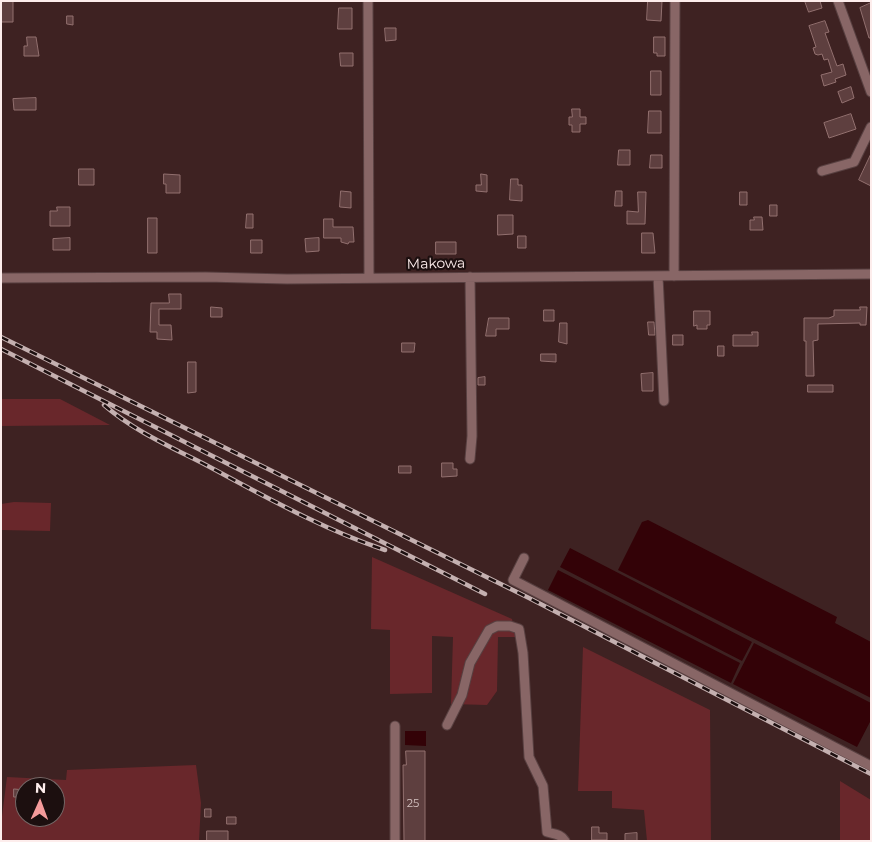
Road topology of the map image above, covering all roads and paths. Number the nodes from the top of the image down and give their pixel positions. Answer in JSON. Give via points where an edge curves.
{"nodes":[{"id":1,"x":368,"y":1,"type":"edge"},
{"id":2,"x":675,"y":1,"type":"edge"},
{"id":3,"x":838,"y":1,"type":"edge"},
{"id":4,"x":871,"y":92,"type":"edge"},
{"id":5,"x":871,"y":127,"type":"edge"},
{"id":6,"x":822,"y":171,"type":"dead end"},
{"id":7,"x":871,"y":274,"type":"edge"},
{"id":8,"x":658,"y":276,"type":"junction"},
{"id":9,"x":674,"y":276,"type":"junction"},
{"id":10,"x":470,"y":277,"type":"junction"},
{"id":11,"x":1,"y":278,"type":"edge"},
{"id":12,"x":369,"y":278,"type":"junction"},
{"id":13,"x":664,"y":401,"type":"dead end"},
{"id":14,"x":470,"y":459,"type":"dead end"},
{"id":15,"x":524,"y":558,"type":"dead end"},
{"id":16,"x":447,"y":725,"type":"dead end"},
{"id":17,"x":395,"y":726,"type":"dead end"},
{"id":18,"x":871,"y":766,"type":"edge"},
{"id":19,"x":395,"y":841,"type":"edge"},
{"id":20,"x":565,"y":841,"type":"edge"}],
"edges":[{"from":1,"to":12,"type":"street"},
{"from":2,"to":9,"type":"street"},
{"from":3,"to":4,"type":"street"},
{"from":5,"to":6,"type":"street","via":[[854,162]]},
{"from":7,"to":9,"type":"street","name":"Makowa"},
{"from":8,"to":9,"type":"street","name":"Makowa"},
{"from":8,"to":10,"type":"street","name":"Makowa"},
{"from":8,"to":13,"type":"street"},
{"from":10,"to":12,"type":"street","name":"Makowa"},
{"from":10,"to":14,"type":"street"},
{"from":11,"to":12,"type":"street","name":"Makowa"},
{"from":15,"to":18,"type":"street","via":[[514,580]]},
{"from":16,"to":20,"type":"street","via":[[462,695],[470,663],[489,630],[497,626],[519,629],[529,757],[543,786],[547,832]]},
{"from":17,"to":19,"type":"street"}]}
